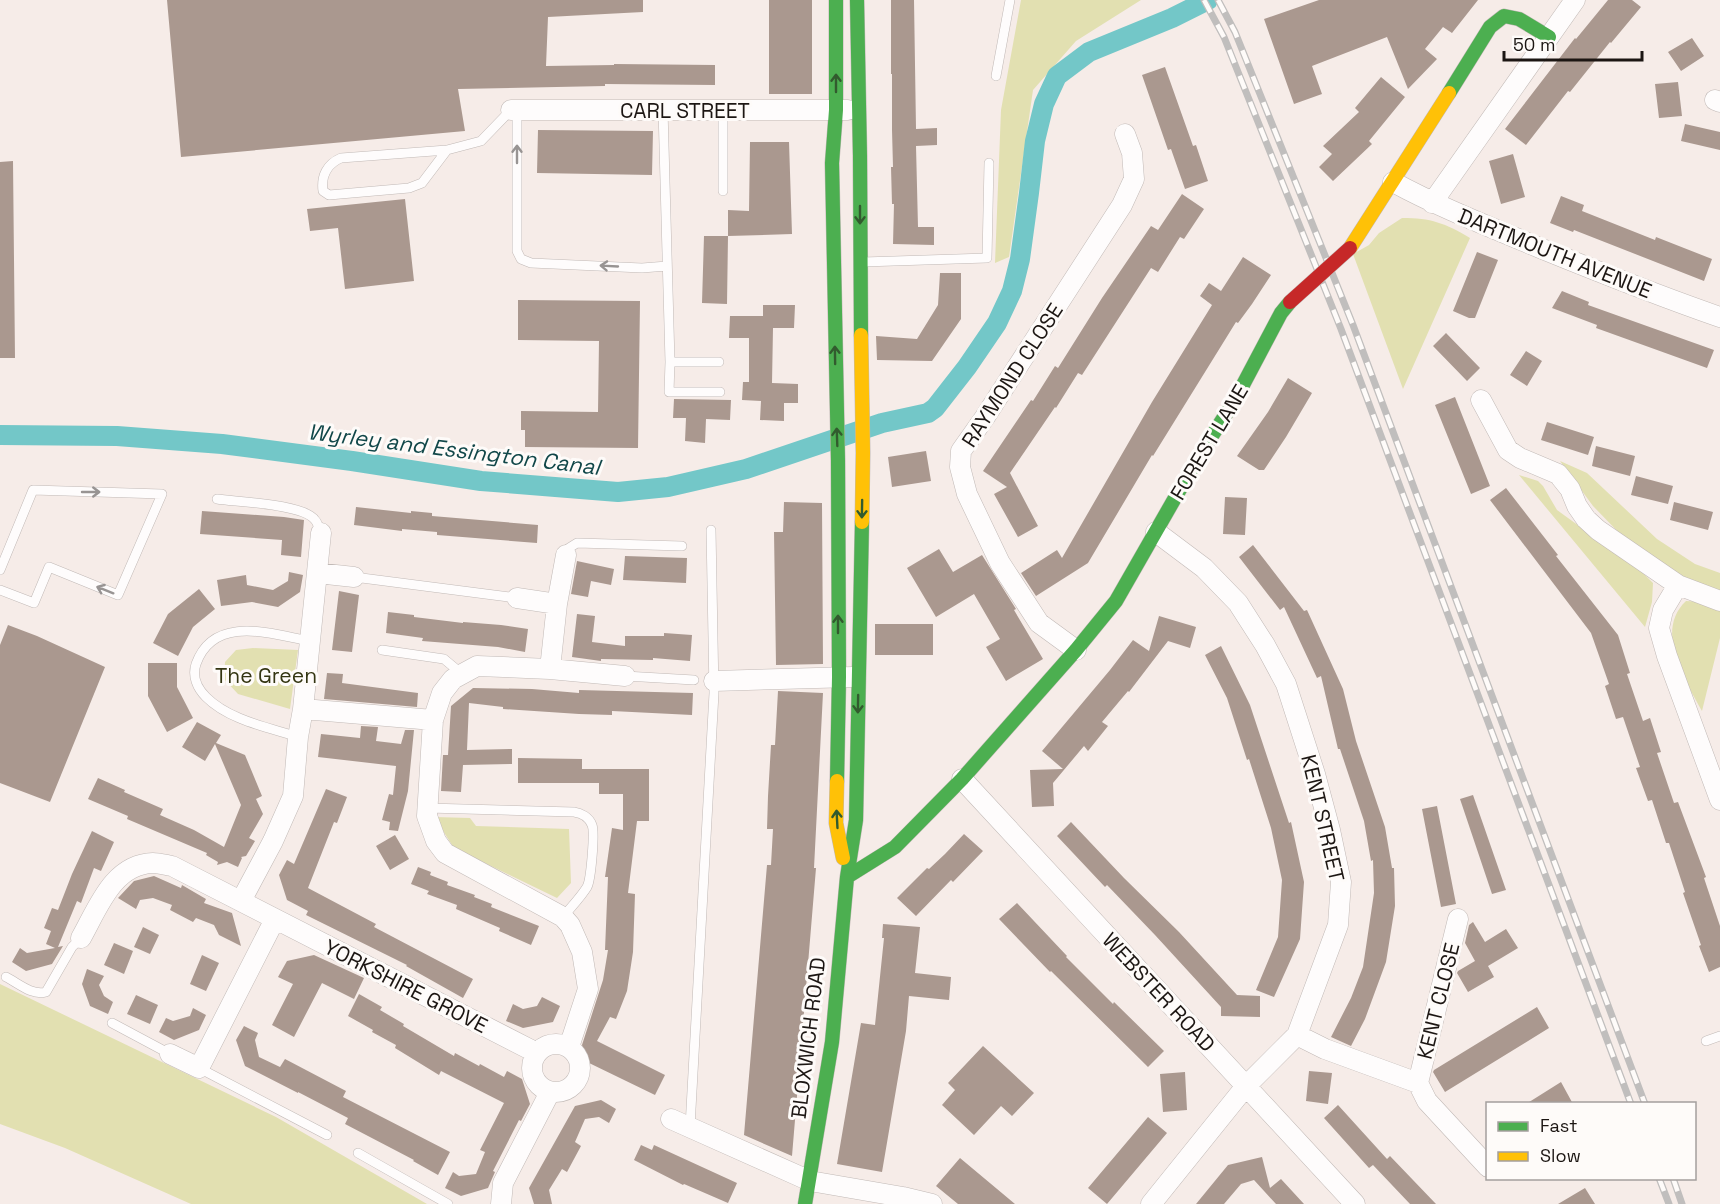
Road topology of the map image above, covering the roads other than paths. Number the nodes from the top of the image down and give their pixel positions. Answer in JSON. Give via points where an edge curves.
{"nodes":[{"id":1,"x":836,"y":0,"type":"edge"},
{"id":2,"x":857,"y":0,"type":"edge"},
{"id":3,"x":1010,"y":0,"type":"edge"},
{"id":4,"x":1575,"y":0,"type":"edge"},
{"id":5,"x":1549,"y":37,"type":"junction"},
{"id":6,"x":996,"y":76,"type":"dead end"},
{"id":7,"x":663,"y":109,"type":"junction"},
{"id":8,"x":723,"y":109,"type":"junction"},
{"id":9,"x":514,"y":110,"type":"junction"},
{"id":10,"x":836,"y":110,"type":"junction"},
{"id":11,"x":859,"y":110,"type":"junction"},
{"id":12,"x":1125,"y":134,"type":"dead end"},
{"id":13,"x":447,"y":150,"type":"junction"},
{"id":14,"x":989,"y":163,"type":"dead end"},
{"id":15,"x":1393,"y":182,"type":"junction"},
{"id":16,"x":723,"y":191,"type":"dead end"},
{"id":17,"x":1432,"y":203,"type":"junction"},
{"id":18,"x":860,"y":262,"type":"junction"},
{"id":19,"x":668,"y":266,"type":"junction"},
{"id":20,"x":1720,"y":317,"type":"edge"},
{"id":21,"x":670,"y":362,"type":"junction"},
{"id":22,"x":719,"y":362,"type":"dead end"},
{"id":23,"x":720,"y":392,"type":"dead end"},
{"id":24,"x":1481,"y":400,"type":"dead end"},
{"id":25,"x":217,"y":500,"type":"dead end"},
{"id":26,"x":711,"y":530,"type":"dead end"},
{"id":27,"x":1156,"y":531,"type":"junction"},
{"id":28,"x":321,"y":533,"type":"joint"},
{"id":29,"x":682,"y":546,"type":"dead end"},
{"id":30,"x":861,"y":552,"type":"junction"},
{"id":31,"x":838,"y":553,"type":"junction"},
{"id":32,"x":566,"y":555,"type":"joint"},
{"id":33,"x":0,"y":570,"type":"edge"},
{"id":34,"x":317,"y":573,"type":"junction"},
{"id":35,"x":354,"y":577,"type":"joint"},
{"id":36,"x":1678,"y":585,"type":"junction"},
{"id":37,"x":0,"y":590,"type":"edge"},
{"id":38,"x":517,"y":598,"type":"joint"},
{"id":39,"x":1720,"y":601,"type":"edge"},
{"id":40,"x":557,"y":604,"type":"junction"},
{"id":41,"x":310,"y":640,"type":"junction"},
{"id":42,"x":382,"y":650,"type":"dead end"},
{"id":43,"x":1077,"y":650,"type":"junction"},
{"id":44,"x":550,"y":669,"type":"junction"},
{"id":45,"x":462,"y":674,"type":"junction"},
{"id":46,"x":625,"y":676,"type":"joint"},
{"id":47,"x":839,"y":677,"type":"junction"},
{"id":48,"x":859,"y":677,"type":"junction"},
{"id":49,"x":694,"y":680,"type":"dead end"},
{"id":50,"x":714,"y":681,"type":"junction"},
{"id":51,"x":303,"y":709,"type":"junction"},
{"id":52,"x":433,"y":720,"type":"junction"},
{"id":53,"x":298,"y":737,"type":"junction"},
{"id":54,"x":962,"y":779,"type":"junction"},
{"id":55,"x":1720,"y":800,"type":"edge"},
{"id":56,"x":427,"y":808,"type":"junction"},
{"id":57,"x":847,"y":877,"type":"junction"},
{"id":58,"x":241,"y":901,"type":"junction"},
{"id":59,"x":563,"y":917,"type":"junction"},
{"id":60,"x":274,"y":919,"type":"junction"},
{"id":61,"x":1458,"y":919,"type":"dead end"},
{"id":62,"x":81,"y":938,"type":"joint"},
{"id":63,"x":6,"y":977,"type":"dead end"},
{"id":64,"x":112,"y":1023,"type":"dead end"},
{"id":65,"x":1297,"y":1035,"type":"junction"},
{"id":66,"x":1720,"y":1036,"type":"edge"},
{"id":67,"x":1706,"y":1041,"type":"dead end"},
{"id":68,"x":569,"y":1047,"type":"junction"},
{"id":69,"x":537,"y":1053,"type":"junction"},
{"id":70,"x":170,"y":1054,"type":"joint"},
{"id":71,"x":199,"y":1068,"type":"junction"},
{"id":72,"x":1418,"y":1083,"type":"junction"},
{"id":73,"x":1246,"y":1086,"type":"junction"},
{"id":74,"x":550,"y":1092,"type":"junction"},
{"id":75,"x":671,"y":1119,"type":"dead end"},
{"id":76,"x":690,"y":1128,"type":"junction"},
{"id":77,"x":327,"y":1136,"type":"dead end"},
{"id":78,"x":358,"y":1153,"type":"dead end"},
{"id":79,"x":1486,"y":1165,"type":"edge"},
{"id":80,"x":810,"y":1181,"type":"junction"},
{"id":81,"x":448,"y":1204,"type":"edge"},
{"id":82,"x":501,"y":1204,"type":"edge"},
{"id":83,"x":805,"y":1204,"type":"edge"},
{"id":84,"x":932,"y":1204,"type":"edge"},
{"id":85,"x":1150,"y":1204,"type":"edge"},
{"id":86,"x":1355,"y":1204,"type":"edge"}],
"edges":[{"from":10,"to":1,"type":"main road","one_way":true},
{"from":2,"to":11,"type":"main road"},
{"from":3,"to":6,"type":"lane"},
{"from":4,"to":5,"type":"street"},
{"from":5,"to":15,"type":"main road","name":"FOREST LANE","via":[[1504,16],[1490,27]]},
{"from":5,"to":17,"type":"street"},
{"from":7,"to":8,"type":"street","name":"CARL STREET"},
{"from":7,"to":9,"type":"street","name":"CARL STREET"},
{"from":7,"to":19,"type":"lane"},
{"from":8,"to":10,"type":"street","name":"CARL STREET"},
{"from":8,"to":16,"type":"lane"},
{"from":9,"to":13,"type":"lane","via":[[481,141]]},
{"from":19,"to":9,"type":"lane","one_way":true,"via":[[531,263],[521,259],[517,251]]},
{"from":10,"to":11,"type":"street","name":"CARL STREET"},
{"from":31,"to":10,"type":"main road","one_way":true,"via":[[832,163]]},
{"from":11,"to":18,"type":"main road","one_way":true},
{"from":12,"to":43,"type":"street","name":"RAYMOND CLOSE","via":[[1124,155],[1134,179],[1122,205],[961,451],[960,467],[967,494],[1000,563],[1039,622]]},
{"from":13,"to":13,"type":"lane","via":[[341,158],[332,161],[326,171],[324,190],[329,195],[409,188],[422,183]]},
{"from":14,"to":18,"type":"lane","via":[[987,258]]},
{"from":15,"to":17,"type":"street","name":"DARTMOUTH AVENUE"},
{"from":15,"to":27,"type":"main road","name":"FOREST LANE","bridge":true,"via":[[1350,248],[1281,313],[1235,400]]},
{"from":17,"to":20,"type":"street","name":"DARTMOUTH AVENUE"},
{"from":18,"to":30,"type":"main road","one_way":true},
{"from":19,"to":21,"type":"lane"},
{"from":21,"to":22,"type":"lane"},
{"from":21,"to":23,"type":"lane","via":[[669,392]]},
{"from":24,"to":36,"type":"street","via":[[1508,450],[1558,474],[1581,513],[1598,530]]},
{"from":25,"to":28,"type":"lane","via":[[305,512],[315,519]]},
{"from":26,"to":50,"type":"lane"},
{"from":27,"to":43,"type":"main road","name":"FOREST LANE","via":[[1116,601]]},
{"from":27,"to":65,"type":"street","name":"KENT STREET","via":[[1204,568],[1238,603],[1286,684],[1316,774],[1341,882],[1338,924]]},
{"from":28,"to":34,"type":"street"},
{"from":29,"to":32,"type":"lane","via":[[577,543]]},
{"from":30,"to":31,"type":"main road"},
{"from":30,"to":48,"type":"main road"},
{"from":47,"to":31,"type":"main road","one_way":true},
{"from":32,"to":40,"type":"street"},
{"from":33,"to":37,"type":"lane","one_way":true,"via":[[33,490],[162,494],[118,595],[49,567],[34,603]]},
{"from":34,"to":35,"type":"street"},
{"from":34,"to":41,"type":"street"},
{"from":35,"to":38,"type":"lane"},
{"from":36,"to":39,"type":"street"},
{"from":36,"to":55,"type":"street","via":[[1663,610],[1659,628]]},
{"from":38,"to":40,"type":"street"},
{"from":40,"to":44,"type":"street"},
{"from":41,"to":51,"type":"street"},
{"from":41,"to":53,"type":"lane","via":[[233,632],[216,637],[202,651],[195,667],[197,687],[224,711]]},
{"from":42,"to":45,"type":"lane","via":[[444,659]]},
{"from":43,"to":54,"type":"main road","name":"FOREST LANE"},
{"from":44,"to":45,"type":"street","via":[[477,666]]},
{"from":44,"to":46,"type":"street"},
{"from":45,"to":52,"type":"street","via":[[442,693]]},
{"from":46,"to":49,"type":"lane"},
{"from":47,"to":48,"type":"street"},
{"from":47,"to":50,"type":"street"},
{"from":57,"to":47,"type":"main road","one_way":true,"via":[[836,822]]},
{"from":48,"to":57,"type":"main road","one_way":true,"via":[[856,820]]},
{"from":50,"to":76,"type":"lane"},
{"from":51,"to":52,"type":"street"},
{"from":51,"to":53,"type":"street"},
{"from":52,"to":56,"type":"street"},
{"from":53,"to":58,"type":"street","via":[[293,795]]},
{"from":54,"to":57,"type":"main road","name":"FOREST LANE","via":[[895,847]]},
{"from":54,"to":73,"type":"street","name":"WEBSTER ROAD"},
{"from":56,"to":59,"type":"street","via":[[436,841],[445,853]]},
{"from":56,"to":59,"type":"lane","via":[[574,812],[588,818],[594,832],[589,883]]},
{"from":57,"to":80,"type":"main road","name":"BLOXWICH ROAD","via":[[832,1042]]},
{"from":58,"to":60,"type":"street","name":"YORKSHIRE GROVE"},
{"from":58,"to":62,"type":"street","name":"YORKSHIRE GROVE","via":[[172,866],[140,865],[123,873],[110,886]]},
{"from":59,"to":68,"type":"street","via":[[582,952],[588,989]]},
{"from":60,"to":69,"type":"street","name":"YORKSHIRE GROVE"},
{"from":60,"to":71,"type":"street"},
{"from":61,"to":72,"type":"street","name":"KENT CLOSE"},
{"from":62,"to":63,"type":"lane","via":[[46,992],[34,992]]},
{"from":64,"to":70,"type":"lane"},
{"from":65,"to":72,"type":"street","name":"KENT CLOSE"},
{"from":65,"to":73,"type":"street","name":"KENT STREET"},
{"from":66,"to":67,"type":"lane"},
{"from":68,"to":69,"type":"street","via":[[546,1046]]},
{"from":68,"to":74,"type":"street","via":[[577,1055],[579,1076],[573,1086],[562,1092]]},
{"from":69,"to":74,"type":"street","via":[[533,1075]]},
{"from":70,"to":71,"type":"street"},
{"from":71,"to":77,"type":"lane"},
{"from":72,"to":79,"type":"street","name":"KENT CLOSE","via":[[1427,1101]]},
{"from":73,"to":85,"type":"street","name":"KENT STREET"},
{"from":73,"to":86,"type":"street","name":"WEBSTER ROAD"},
{"from":74,"to":82,"type":"street","via":[[503,1183]]},
{"from":75,"to":76,"type":"street"},
{"from":76,"to":80,"type":"street"},
{"from":78,"to":81,"type":"lane"},
{"from":80,"to":83,"type":"main road","name":"BLOXWICH ROAD"},
{"from":80,"to":84,"type":"street"}]}
